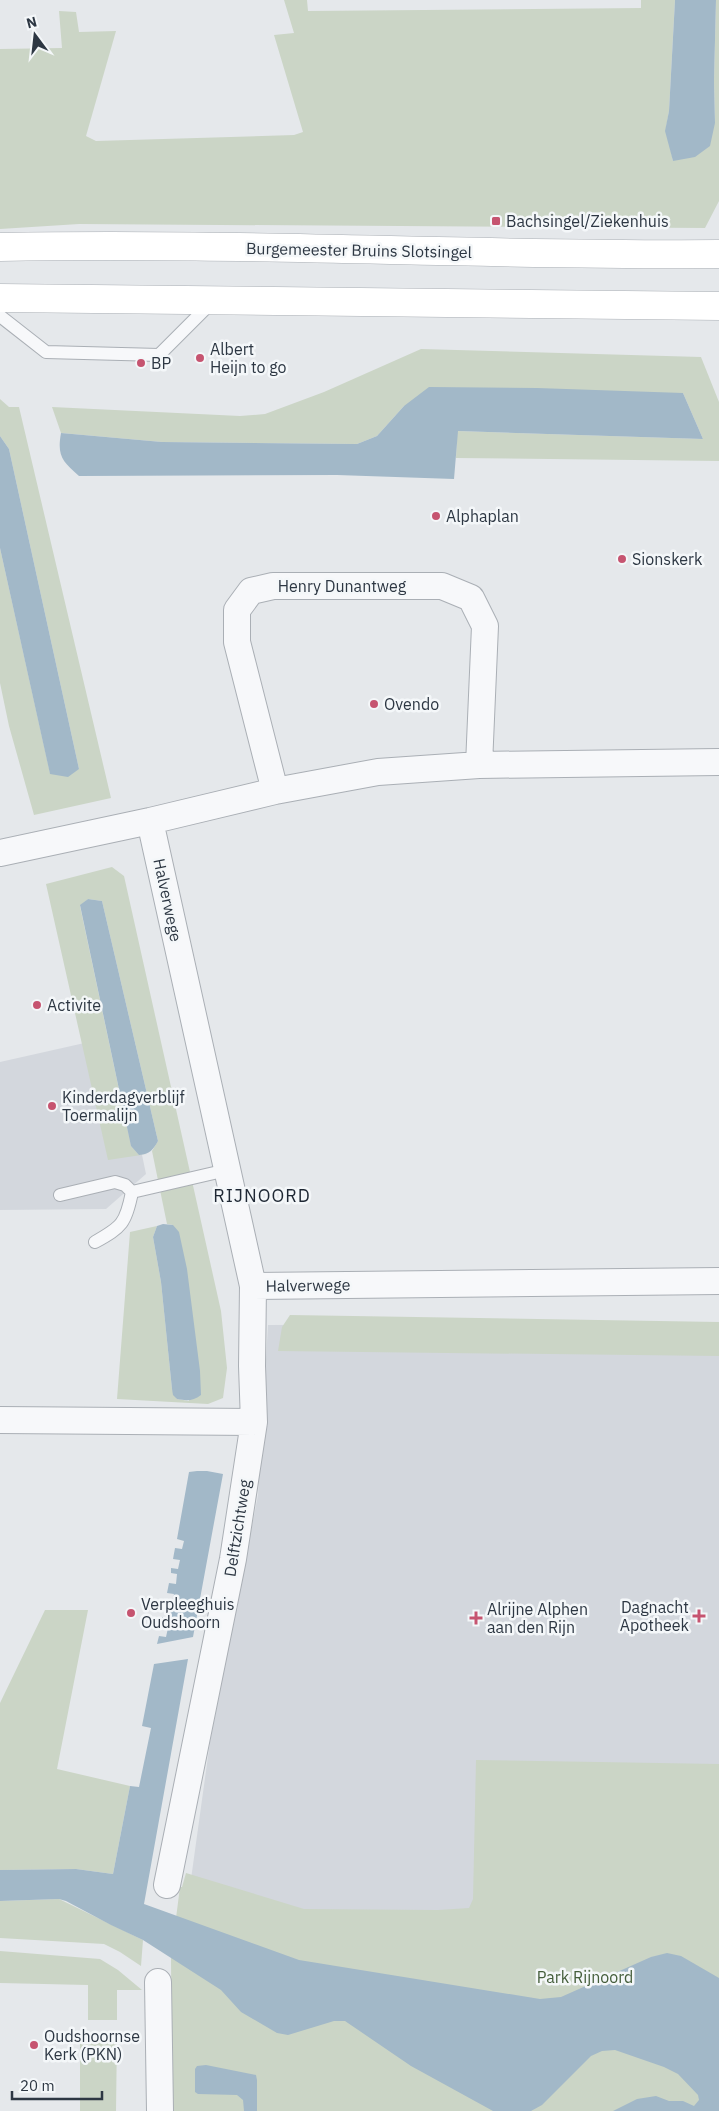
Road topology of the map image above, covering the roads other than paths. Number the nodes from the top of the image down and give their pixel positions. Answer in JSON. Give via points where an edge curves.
{"nodes":[{"id":1,"x":0,"y":247,"type":"edge"},
{"id":2,"x":719,"y":254,"type":"edge"},
{"id":3,"x":0,"y":298,"type":"edge"},
{"id":4,"x":214,"y":300,"type":"junction"},
{"id":5,"x":719,"y":306,"type":"edge"},
{"id":6,"x":0,"y":316,"type":"edge"},
{"id":7,"x":719,"y":762,"type":"edge"},
{"id":8,"x":479,"y":765,"type":"junction"},
{"id":9,"x":275,"y":791,"type":"junction"},
{"id":10,"x":150,"y":821,"type":"junction"},
{"id":11,"x":0,"y":853,"type":"edge"},
{"id":12,"x":227,"y":1170,"type":"junction"},
{"id":13,"x":132,"y":1192,"type":"junction"},
{"id":14,"x":60,"y":1196,"type":"dead end"},
{"id":15,"x":95,"y":1242,"type":"dead end"},
{"id":16,"x":719,"y":1281,"type":"edge"},
{"id":17,"x":253,"y":1286,"type":"junction"},
{"id":18,"x":0,"y":1420,"type":"edge"},
{"id":19,"x":254,"y":1422,"type":"junction"},
{"id":20,"x":167,"y":1885,"type":"dead end"},
{"id":21,"x":158,"y":1982,"type":"dead end"},
{"id":22,"x":160,"y":2111,"type":"edge"}],
"edges":[{"from":1,"to":2,"type":"main road","name":"Burgemeester Bruins Slotsingel","via":[[106,245]]},
{"from":3,"to":4,"type":"main road"},
{"from":4,"to":5,"type":"main road"},
{"from":4,"to":6,"type":"lane","via":[[159,355],[46,352]]},
{"from":7,"to":8,"type":"street"},
{"from":8,"to":9,"type":"street","via":[[378,772]]},
{"from":8,"to":9,"type":"street","name":"Henry Dunantweg","via":[[485,626],[472,598],[442,586],[273,586],[251,591],[237,610],[237,642]]},
{"from":9,"to":10,"type":"street"},
{"from":10,"to":11,"type":"street"},
{"from":10,"to":12,"type":"street","name":"Halverwege"},
{"from":12,"to":13,"type":"lane"},
{"from":12,"to":17,"type":"street","name":"Halverwege"},
{"from":13,"to":14,"type":"lane","via":[[115,1182]]},
{"from":13,"to":15,"type":"lane","via":[[128,1213],[116,1230]]},
{"from":16,"to":17,"type":"street","name":"Halverwege"},
{"from":17,"to":19,"type":"street","name":"Delftzichtweg"},
{"from":18,"to":19,"type":"street"},
{"from":19,"to":20,"type":"street","name":"Delftzichtweg","via":[[233,1559]]},
{"from":21,"to":22,"type":"street"}]}
